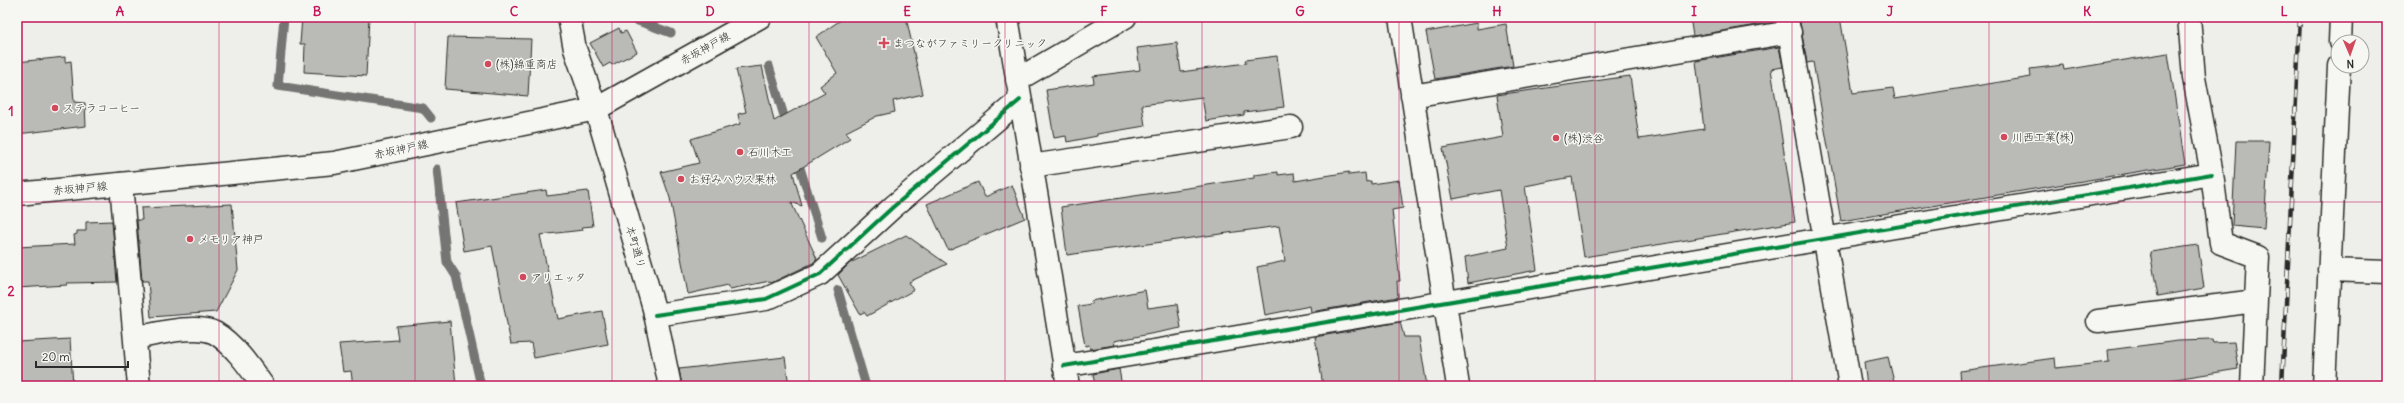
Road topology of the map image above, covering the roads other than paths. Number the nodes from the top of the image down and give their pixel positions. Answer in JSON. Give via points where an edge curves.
{"nodes":[{"id":1,"x":569,"y":17,"type":"edge"},
{"id":2,"x":760,"y":17,"type":"edge"},
{"id":3,"x":1007,"y":17,"type":"edge"},
{"id":4,"x":1125,"y":17,"type":"edge"},
{"id":5,"x":1400,"y":17,"type":"edge"},
{"id":6,"x":2189,"y":17,"type":"edge"},
{"id":7,"x":2341,"y":17,"type":"edge"},
{"id":8,"x":1788,"y":24,"type":"edge"},
{"id":9,"x":2340,"y":34,"type":"edge"},
{"id":10,"x":2339,"y":74,"type":"edge"},
{"id":11,"x":1019,"y":90,"type":"junction"},
{"id":12,"x":1412,"y":96,"type":"junction"},
{"id":13,"x":596,"y":108,"type":"junction"},
{"id":14,"x":1291,"y":127,"type":"dead end"},
{"id":15,"x":1031,"y":166,"type":"junction"},
{"id":16,"x":2212,"y":174,"type":"junction"},
{"id":17,"x":121,"y":184,"type":"junction"},
{"id":18,"x":17,"y":194,"type":"edge"},
{"id":19,"x":1826,"y":238,"type":"junction"},
{"id":20,"x":2329,"y":270,"type":"junction"},
{"id":21,"x":2387,"y":272,"type":"edge"},
{"id":22,"x":2256,"y":301,"type":"junction"},
{"id":23,"x":1445,"y":302,"type":"junction"},
{"id":24,"x":655,"y":314,"type":"junction"},
{"id":25,"x":2098,"y":320,"type":"dead end"},
{"id":26,"x":136,"y":338,"type":"junction"},
{"id":27,"x":1066,"y":376,"type":"edge"},
{"id":28,"x":139,"y":386,"type":"edge"},
{"id":29,"x":263,"y":386,"type":"edge"},
{"id":30,"x":670,"y":386,"type":"edge"},
{"id":31,"x":1458,"y":386,"type":"edge"},
{"id":32,"x":1850,"y":386,"type":"edge"},
{"id":33,"x":2252,"y":386,"type":"edge"},
{"id":34,"x":2324,"y":386,"type":"edge"}],
"edges":[{"from":1,"to":13,"type":"street","name":"本町通り","via":[[575,49]]},
{"from":2,"to":13,"type":"street","name":"赤坂神戸線"},
{"from":3,"to":11,"type":"street"},
{"from":4,"to":11,"type":"street"},
{"from":5,"to":12,"type":"street"},
{"from":6,"to":16,"type":"street","via":[[2194,78]]},
{"from":7,"to":9,"type":"street"},
{"from":8,"to":12,"type":"street"},
{"from":8,"to":19,"type":"street"},
{"from":10,"to":20,"type":"street"},
{"from":11,"to":15,"type":"street"},
{"from":11,"to":24,"type":"street","via":[[820,274],[766,299]]},
{"from":12,"to":23,"type":"street"},
{"from":13,"to":17,"type":"street","name":"赤坂神戸線","via":[[334,163]]},
{"from":13,"to":24,"type":"street","name":"本町通り"},
{"from":14,"to":15,"type":"street"},
{"from":15,"to":27,"type":"street"},
{"from":16,"to":19,"type":"street"},
{"from":16,"to":22,"type":"street","via":[[2221,243],[2258,257]]},
{"from":17,"to":18,"type":"street","name":"赤坂神戸線"},
{"from":17,"to":26,"type":"street"},
{"from":19,"to":23,"type":"street"},
{"from":19,"to":32,"type":"street"},
{"from":20,"to":21,"type":"street"},
{"from":20,"to":34,"type":"street"},
{"from":22,"to":25,"type":"street"},
{"from":22,"to":33,"type":"street"},
{"from":23,"to":27,"type":"street"},
{"from":23,"to":31,"type":"street"},
{"from":24,"to":30,"type":"street","name":"本町通り"},
{"from":26,"to":28,"type":"street"},
{"from":26,"to":29,"type":"street","via":[[186,329],[215,333],[241,357]]}]}
